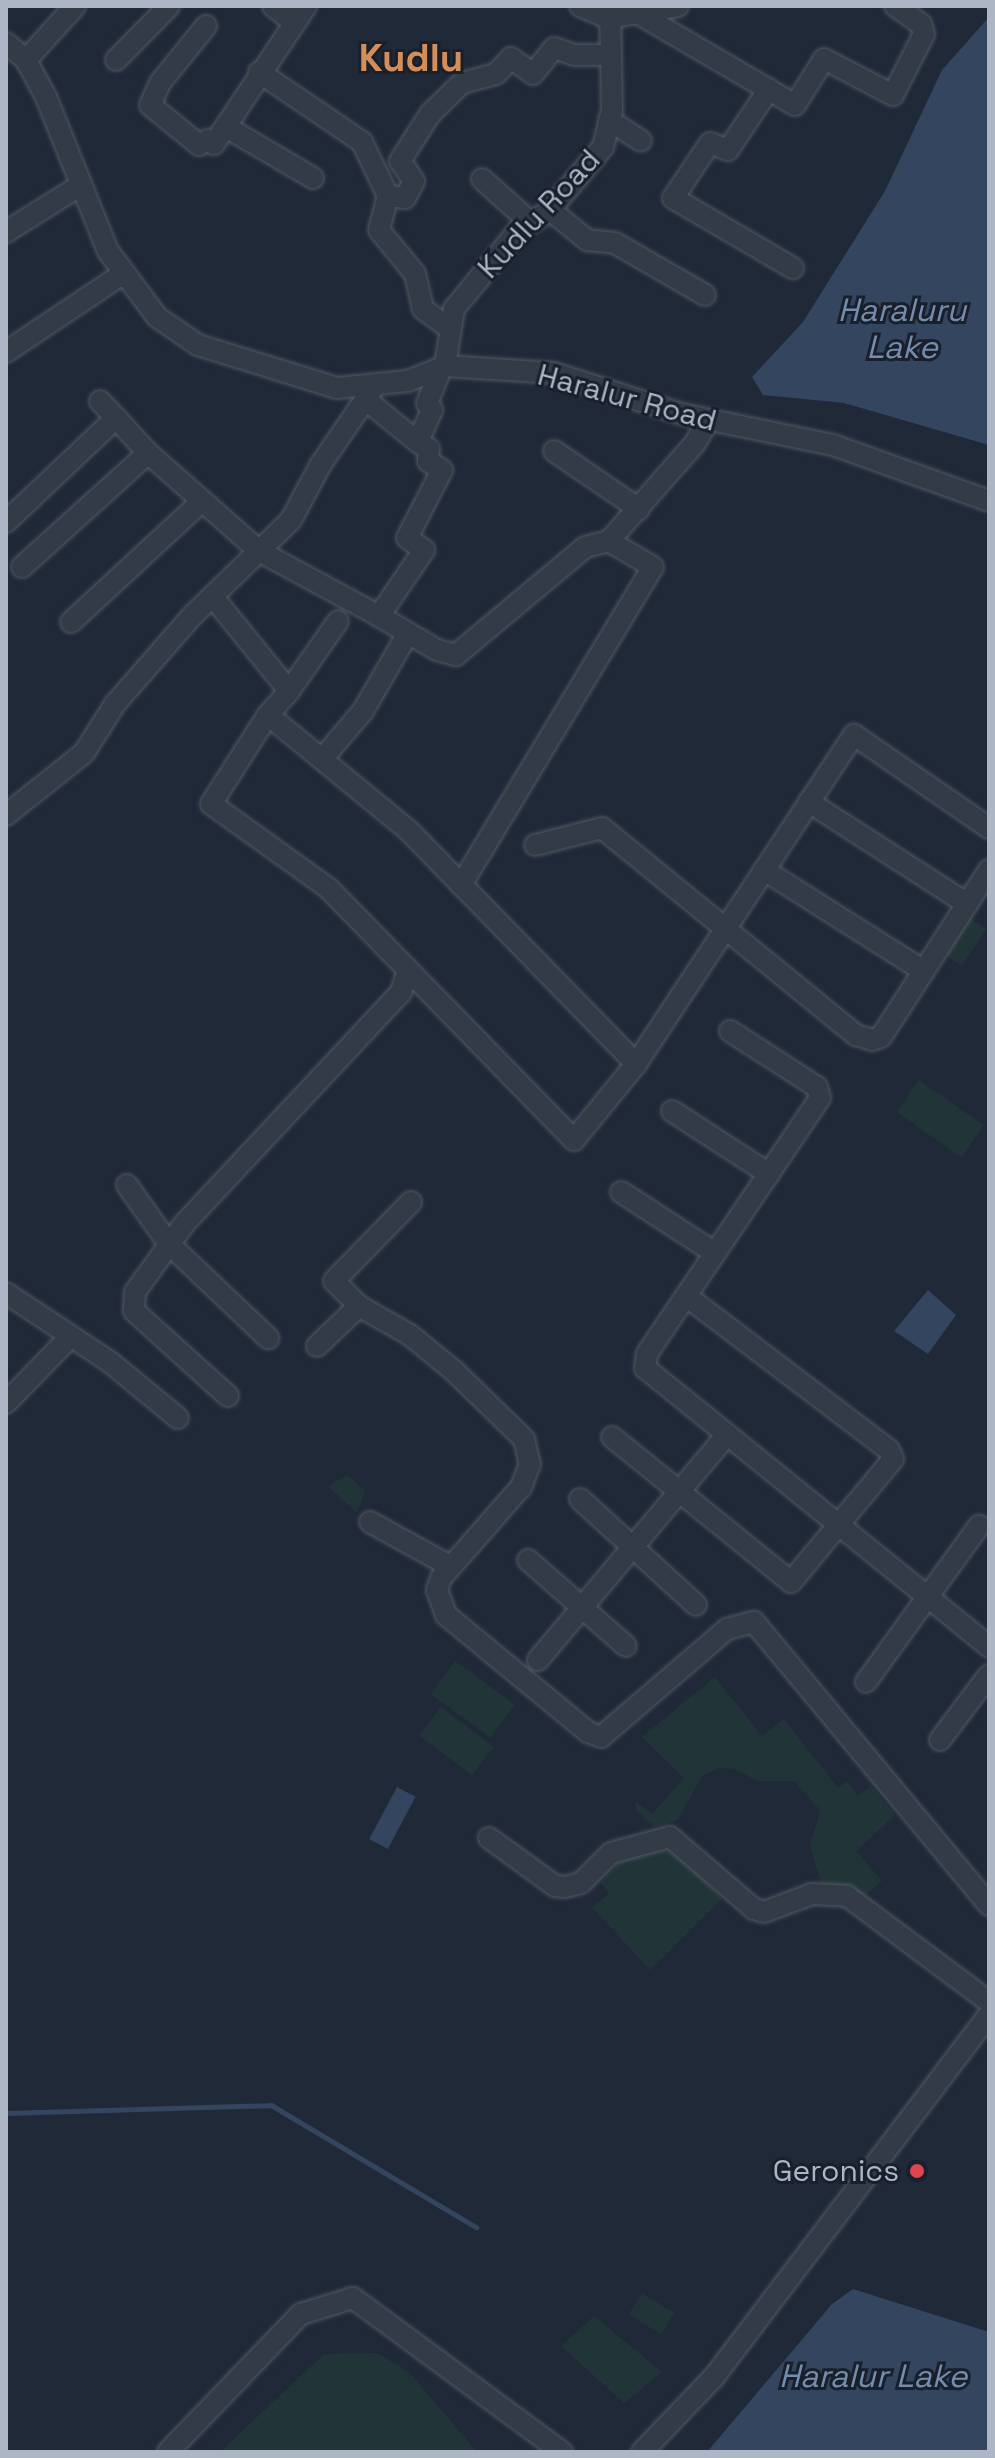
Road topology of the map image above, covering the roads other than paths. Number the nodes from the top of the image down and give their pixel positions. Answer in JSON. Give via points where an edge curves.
{"nodes":[{"id":1,"x":75,"y":6,"type":"edge"},
{"id":2,"x":169,"y":6,"type":"edge"},
{"id":3,"x":273,"y":6,"type":"edge"},
{"id":4,"x":580,"y":6,"type":"edge"},
{"id":5,"x":678,"y":6,"type":"edge"},
{"id":6,"x":895,"y":6,"type":"edge"},
{"id":7,"x":609,"y":12,"type":"edge"},
{"id":8,"x":299,"y":13,"type":"edge"},
{"id":9,"x":641,"y":15,"type":"junction"},
{"id":10,"x":206,"y":26,"type":"dead end"},
{"id":11,"x":6,"y":43,"type":"edge"},
{"id":12,"x":609,"y":55,"type":"junction"},
{"id":13,"x":26,"y":60,"type":"junction"},
{"id":14,"x":116,"y":60,"type":"dead end"},
{"id":15,"x":259,"y":72,"type":"junction"},
{"id":16,"x":769,"y":89,"type":"junction"},
{"id":17,"x":609,"y":120,"type":"junction"},
{"id":18,"x":226,"y":127,"type":"junction"},
{"id":19,"x":641,"y":141,"type":"dead end"},
{"id":20,"x":313,"y":178,"type":"dead end"},
{"id":21,"x":482,"y":179,"type":"dead end"},
{"id":22,"x":81,"y":185,"type":"junction"},
{"id":23,"x":388,"y":196,"type":"junction"},
{"id":24,"x":550,"y":210,"type":"junction"},
{"id":25,"x":530,"y":222,"type":"junction"},
{"id":26,"x":6,"y":232,"type":"edge"},
{"id":27,"x":793,"y":268,"type":"dead end"},
{"id":28,"x":124,"y":273,"type":"junction"},
{"id":29,"x":705,"y":295,"type":"dead end"},
{"id":30,"x":451,"y":329,"type":"junction"},
{"id":31,"x":6,"y":352,"type":"edge"},
{"id":32,"x":442,"y":368,"type":"junction"},
{"id":33,"x":369,"y":394,"type":"junction"},
{"id":34,"x":100,"y":401,"type":"dead end"},
{"id":35,"x":116,"y":418,"type":"junction"},
{"id":36,"x":708,"y":421,"type":"junction"},
{"id":37,"x":418,"y":442,"type":"junction"},
{"id":38,"x":554,"y":451,"type":"dead end"},
{"id":39,"x":148,"y":453,"type":"junction"},
{"id":40,"x":989,"y":501,"type":"edge"},
{"id":41,"x":201,"y":502,"type":"junction"},
{"id":42,"x":639,"y":509,"type":"junction"},
{"id":43,"x":6,"y":522,"type":"edge"},
{"id":44,"x":609,"y":541,"type":"junction"},
{"id":45,"x":259,"y":551,"type":"junction"},
{"id":46,"x":22,"y":567,"type":"dead end"},
{"id":47,"x":213,"y":597,"type":"junction"},
{"id":48,"x":379,"y":616,"type":"junction"},
{"id":49,"x":338,"y":621,"type":"dead end"},
{"id":50,"x":71,"y":622,"type":"dead end"},
{"id":51,"x":408,"y":633,"type":"junction"},
{"id":52,"x":289,"y":691,"type":"junction"},
{"id":53,"x":268,"y":715,"type":"junction"},
{"id":54,"x":322,"y":759,"type":"junction"},
{"id":55,"x":809,"y":802,"type":"junction"},
{"id":56,"x":6,"y":815,"type":"edge"},
{"id":57,"x":989,"y":828,"type":"edge"},
{"id":58,"x":535,"y":845,"type":"dead end"},
{"id":59,"x":764,"y":870,"type":"junction"},
{"id":60,"x":989,"y":870,"type":"edge"},
{"id":61,"x":461,"y":885,"type":"junction"},
{"id":62,"x":967,"y":904,"type":"junction"},
{"id":63,"x":725,"y":929,"type":"junction"},
{"id":64,"x":408,"y":970,"type":"junction"},
{"id":65,"x":924,"y":971,"type":"junction"},
{"id":66,"x":730,"y":1031,"type":"dead end"},
{"id":67,"x":636,"y":1064,"type":"junction"},
{"id":68,"x":672,"y":1111,"type":"dead end"},
{"id":69,"x":769,"y":1174,"type":"junction"},
{"id":70,"x":127,"y":1185,"type":"dead end"},
{"id":71,"x":621,"y":1192,"type":"dead end"},
{"id":72,"x":411,"y":1202,"type":"dead end"},
{"id":73,"x":169,"y":1244,"type":"junction"},
{"id":74,"x":715,"y":1253,"type":"junction"},
{"id":75,"x":6,"y":1293,"type":"edge"},
{"id":76,"x":686,"y":1296,"type":"junction"},
{"id":77,"x":359,"y":1306,"type":"junction"},
{"id":78,"x":71,"y":1336,"type":"junction"},
{"id":79,"x":268,"y":1338,"type":"dead end"},
{"id":80,"x":317,"y":1346,"type":"dead end"},
{"id":81,"x":228,"y":1396,"type":"dead end"},
{"id":82,"x":6,"y":1403,"type":"edge"},
{"id":83,"x":178,"y":1418,"type":"dead end"},
{"id":84,"x":727,"y":1435,"type":"junction"},
{"id":85,"x":612,"y":1437,"type":"dead end"},
{"id":86,"x":679,"y":1491,"type":"junction"},
{"id":87,"x":580,"y":1499,"type":"dead end"},
{"id":88,"x":370,"y":1522,"type":"dead end"},
{"id":89,"x":979,"y":1526,"type":"dead end"},
{"id":90,"x":841,"y":1527,"type":"junction"},
{"id":91,"x":632,"y":1547,"type":"junction"},
{"id":92,"x":528,"y":1560,"type":"dead end"},
{"id":93,"x":450,"y":1566,"type":"junction"},
{"id":94,"x":927,"y":1598,"type":"junction"},
{"id":95,"x":696,"y":1605,"type":"dead end"},
{"id":96,"x":582,"y":1607,"type":"junction"},
{"id":97,"x":626,"y":1646,"type":"dead end"},
{"id":98,"x":989,"y":1647,"type":"edge"},
{"id":99,"x":538,"y":1660,"type":"dead end"},
{"id":100,"x":989,"y":1675,"type":"edge"},
{"id":101,"x":866,"y":1682,"type":"dead end"},
{"id":102,"x":940,"y":1740,"type":"dead end"},
{"id":103,"x":489,"y":1838,"type":"dead end"},
{"id":104,"x":989,"y":1905,"type":"edge"},
{"id":105,"x":989,"y":2002,"type":"edge"},
{"id":106,"x":989,"y":2015,"type":"edge"},
{"id":107,"x":168,"y":2452,"type":"edge"},
{"id":108,"x":562,"y":2452,"type":"edge"},
{"id":109,"x":642,"y":2452,"type":"edge"}],
"edges":[{"from":1,"to":13,"type":"street"},
{"from":2,"to":14,"type":"street"},
{"from":3,"to":8,"type":"street"},
{"from":4,"to":7,"type":"street"},
{"from":5,"to":9,"type":"street"},
{"from":6,"to":16,"type":"street","via":[[921,24],[924,34],[893,95],[824,59],[795,105]]},
{"from":7,"to":9,"type":"street"},
{"from":7,"to":12,"type":"street","name":"Kudlu Road"},
{"from":8,"to":15,"type":"street"},
{"from":9,"to":16,"type":"street"},
{"from":10,"to":18,"type":"street","via":[[160,83],[150,105],[199,145],[208,140],[214,144]]},
{"from":11,"to":13,"type":"street","name":"Haralur Road"},
{"from":12,"to":17,"type":"street","name":"Kudlu Road"},
{"from":12,"to":23,"type":"street","via":[[574,55],[554,48],[533,74],[511,58],[496,74],[462,83],[430,114],[400,161],[414,181],[405,198]]},
{"from":13,"to":22,"type":"street","name":"Haralur Road"},
{"from":15,"to":18,"type":"street"},
{"from":15,"to":23,"type":"street","via":[[362,142]]},
{"from":16,"to":27,"type":"street","via":[[728,150],[710,143],[673,198]]},
{"from":17,"to":19,"type":"street"},
{"from":17,"to":24,"type":"street","name":"Kudlu Road","via":[[603,147]]},
{"from":18,"to":20,"type":"street"},
{"from":21,"to":25,"type":"street"},
{"from":22,"to":26,"type":"street"},
{"from":22,"to":28,"type":"street","name":"Haralur Road","via":[[108,251]]},
{"from":23,"to":30,"type":"street","via":[[379,230],[415,274],[423,309]]},
{"from":24,"to":25,"type":"street","name":"Kudlu Road"},
{"from":24,"to":29,"type":"street","via":[[587,240],[615,243]]},
{"from":25,"to":30,"type":"street","name":"Kudlu Road","via":[[454,309]]},
{"from":28,"to":31,"type":"street"},
{"from":28,"to":33,"type":"street","name":"Haralur Road","via":[[157,317],[198,345]]},
{"from":30,"to":32,"type":"street","name":"Kudlu Road"},
{"from":32,"to":33,"type":"street","name":"Haralur Road"},
{"from":32,"to":36,"type":"street","name":"Haralur Road","via":[[554,373]]},
{"from":32,"to":37,"type":"street","name":"Kudlu Road"},
{"from":33,"to":37,"type":"street"},
{"from":33,"to":45,"type":"street","via":[[291,520]]},
{"from":34,"to":35,"type":"street"},
{"from":35,"to":39,"type":"street"},
{"from":35,"to":43,"type":"street"},
{"from":36,"to":40,"type":"street","name":"Haralur Road","via":[[833,445]]},
{"from":36,"to":42,"type":"street"},
{"from":37,"to":48,"type":"street","via":[[429,449],[428,461],[442,470],[407,538],[424,550]]},
{"from":38,"to":42,"type":"street"},
{"from":39,"to":41,"type":"street"},
{"from":39,"to":46,"type":"street"},
{"from":41,"to":45,"type":"street"},
{"from":41,"to":50,"type":"street"},
{"from":42,"to":44,"type":"street"},
{"from":44,"to":51,"type":"street","via":[[585,547],[456,655]]},
{"from":44,"to":61,"type":"street","via":[[653,567]]},
{"from":45,"to":47,"type":"street"},
{"from":45,"to":48,"type":"street"},
{"from":47,"to":52,"type":"street"},
{"from":47,"to":56,"type":"street","via":[[115,704],[84,753]]},
{"from":48,"to":51,"type":"street"},
{"from":49,"to":52,"type":"street"},
{"from":51,"to":54,"type":"street","via":[[363,711]]},
{"from":52,"to":53,"type":"street"},
{"from":53,"to":54,"type":"street"},
{"from":53,"to":64,"type":"street","via":[[211,804],[310,873]]},
{"from":54,"to":61,"type":"street","via":[[408,830]]},
{"from":55,"to":57,"type":"street","via":[[854,735]]},
{"from":55,"to":59,"type":"street"},
{"from":55,"to":62,"type":"street"},
{"from":58,"to":63,"type":"street","via":[[602,828]]},
{"from":59,"to":63,"type":"street"},
{"from":59,"to":65,"type":"street"},
{"from":60,"to":62,"type":"street"},
{"from":61,"to":67,"type":"street"},
{"from":62,"to":65,"type":"street"},
{"from":63,"to":65,"type":"street","via":[[856,1035],[872,1040],[881,1037]]},
{"from":63,"to":67,"type":"street"},
{"from":64,"to":67,"type":"street","via":[[574,1140]]},
{"from":64,"to":73,"type":"street","via":[[401,992],[271,1126]]},
{"from":66,"to":69,"type":"street","via":[[820,1092]]},
{"from":68,"to":69,"type":"street"},
{"from":69,"to":74,"type":"street"},
{"from":70,"to":73,"type":"street"},
{"from":71,"to":74,"type":"street"},
{"from":72,"to":77,"type":"street","via":[[334,1281]]},
{"from":73,"to":79,"type":"street"},
{"from":73,"to":81,"type":"street","via":[[135,1292],[134,1311]]},
{"from":74,"to":76,"type":"street"},
{"from":75,"to":78,"type":"street"},
{"from":76,"to":84,"type":"street","via":[[647,1354],[645,1368]]},
{"from":76,"to":90,"type":"street","via":[[893,1454]]},
{"from":77,"to":80,"type":"street"},
{"from":77,"to":93,"type":"street","via":[[421,1344],[524,1439],[528,1477]]},
{"from":78,"to":82,"type":"street"},
{"from":78,"to":83,"type":"street"},
{"from":84,"to":86,"type":"street"},
{"from":84,"to":90,"type":"street"},
{"from":85,"to":86,"type":"street"},
{"from":86,"to":90,"type":"street","via":[[791,1582]]},
{"from":86,"to":91,"type":"street"},
{"from":87,"to":91,"type":"street"},
{"from":88,"to":93,"type":"street"},
{"from":89,"to":94,"type":"street"},
{"from":90,"to":94,"type":"street"},
{"from":91,"to":95,"type":"street"},
{"from":91,"to":96,"type":"street"},
{"from":92,"to":96,"type":"street"},
{"from":93,"to":104,"type":"street","via":[[437,1590],[446,1615],[594,1736],[613,1730],[727,1629],[754,1622]]},
{"from":94,"to":98,"type":"street"},
{"from":94,"to":101,"type":"street"},
{"from":96,"to":97,"type":"street"},
{"from":96,"to":99,"type":"street"},
{"from":100,"to":102,"type":"street"},
{"from":103,"to":105,"type":"street","via":[[555,1886],[565,1887],[581,1883],[611,1853],[670,1837],[754,1909],[764,1912],[812,1894],[847,1896]]},
{"from":106,"to":109,"type":"street","via":[[714,2377]]},
{"from":107,"to":108,"type":"street","via":[[301,2314],[353,2298]]}]}
